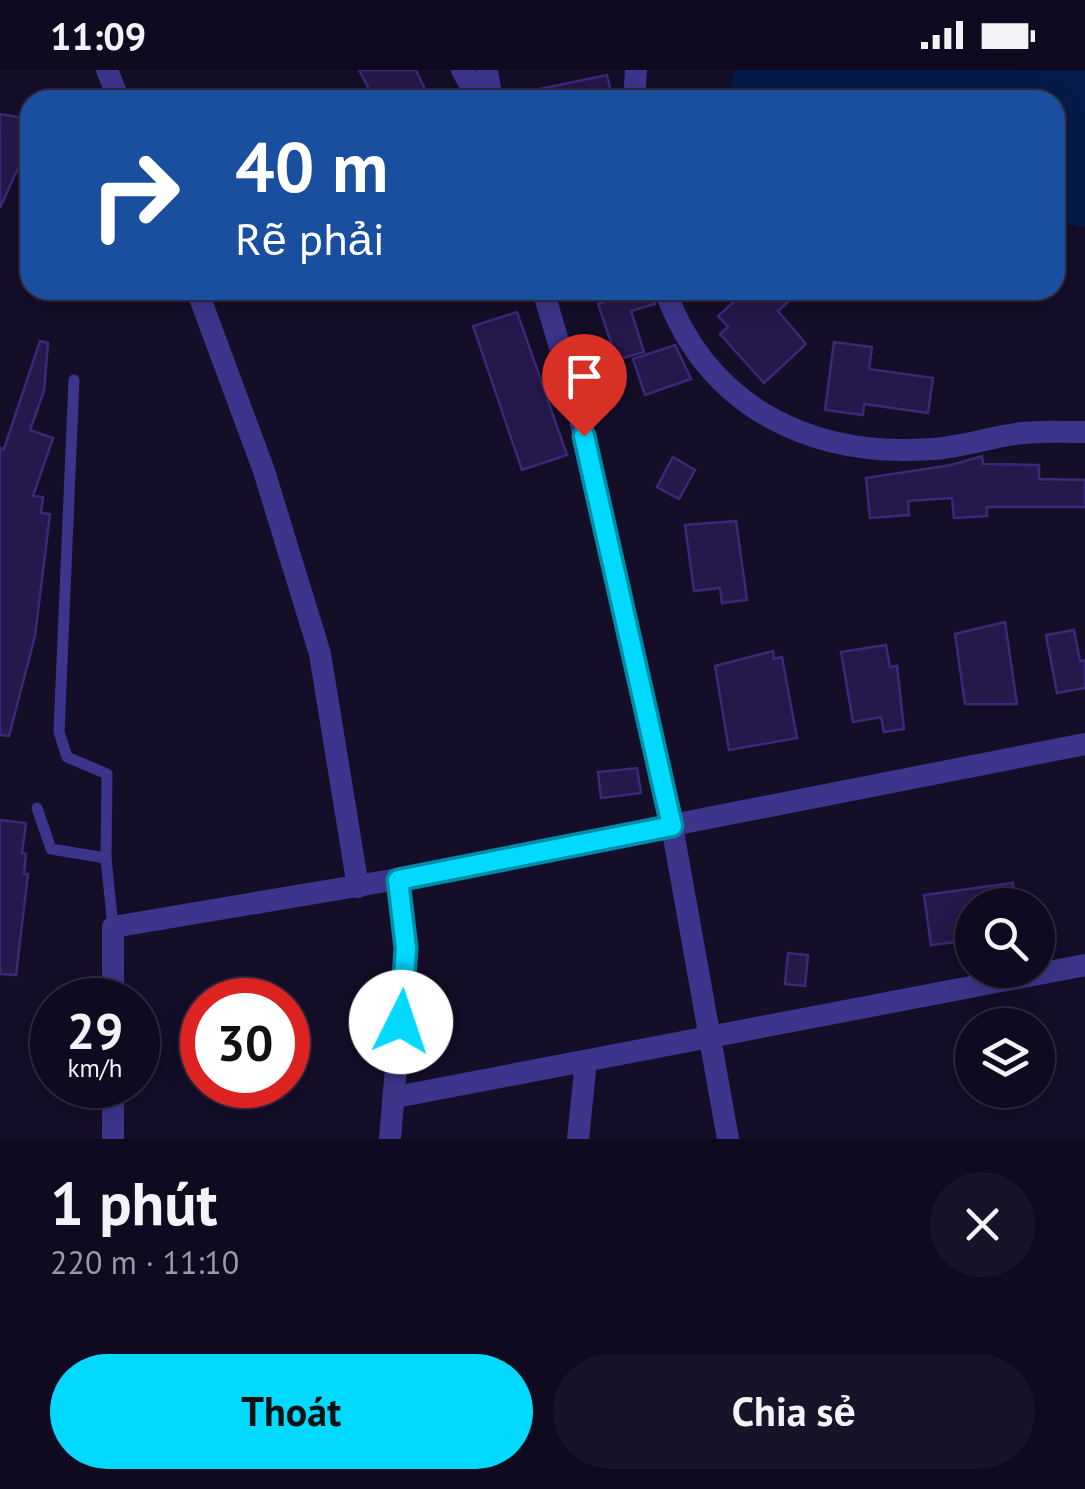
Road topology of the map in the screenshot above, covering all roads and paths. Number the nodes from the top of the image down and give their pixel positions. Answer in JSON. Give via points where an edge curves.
{"nodes":[{"id":1,"x":201,"y":300,"type":"edge"},
{"id":2,"x":546,"y":300,"type":"edge"},
{"id":3,"x":669,"y":300,"type":"edge"},
{"id":4,"x":74,"y":380,"type":"dead end"},
{"id":5,"x":1085,"y":432,"type":"edge"},
{"id":6,"x":1085,"y":744,"type":"edge"},
{"id":7,"x":36,"y":808,"type":"dead end"},
{"id":8,"x":672,"y":826,"type":"junction"},
{"id":9,"x":106,"y":858,"type":"junction"},
{"id":10,"x":398,"y":880,"type":"junction"},
{"id":11,"x":358,"y":886,"type":"junction"},
{"id":12,"x":114,"y":927,"type":"junction"},
{"id":13,"x":1085,"y":965,"type":"edge"},
{"id":14,"x":113,"y":978,"type":"edge"},
{"id":15,"x":708,"y":1037,"type":"junction"},
{"id":16,"x":586,"y":1060,"type":"junction"},
{"id":17,"x":396,"y":1097,"type":"junction"},
{"id":18,"x":113,"y":1108,"type":"edge"},
{"id":19,"x":113,"y":1139,"type":"edge"},
{"id":20,"x":390,"y":1139,"type":"edge"},
{"id":21,"x":578,"y":1139,"type":"edge"},
{"id":22,"x":728,"y":1139,"type":"edge"}],
"edges":[{"from":1,"to":11,"type":"street","via":[[264,471],[320,654]]},
{"from":2,"to":8,"type":"street","via":[[575,398]]},
{"from":3,"to":5,"type":"street","via":[[680,331],[717,378],[778,425],[844,446],[932,449],[1023,433]]},
{"from":4,"to":9,"type":"lane","via":[[59,732],[68,757],[107,774]]},
{"from":6,"to":8,"type":"street"},
{"from":7,"to":9,"type":"lane","via":[[51,850]]},
{"from":8,"to":10,"type":"street"},
{"from":8,"to":15,"type":"street"},
{"from":9,"to":12,"type":"lane"},
{"from":10,"to":11,"type":"street"},
{"from":10,"to":17,"type":"street","via":[[406,948]]},
{"from":11,"to":12,"type":"street"},
{"from":12,"to":14,"type":"street"},
{"from":13,"to":15,"type":"street"},
{"from":15,"to":16,"type":"street"},
{"from":15,"to":22,"type":"street"},
{"from":16,"to":17,"type":"street"},
{"from":16,"to":21,"type":"street"},
{"from":17,"to":20,"type":"street"},
{"from":18,"to":19,"type":"street"}]}
